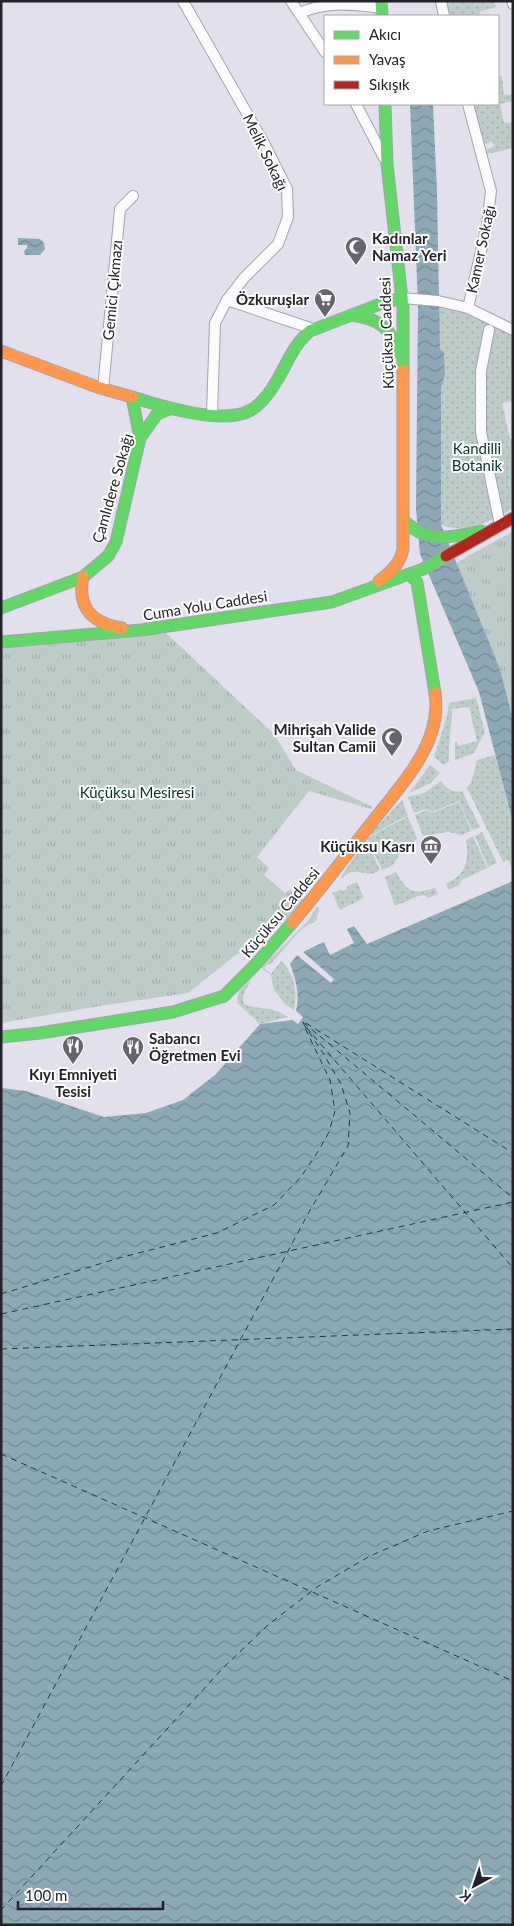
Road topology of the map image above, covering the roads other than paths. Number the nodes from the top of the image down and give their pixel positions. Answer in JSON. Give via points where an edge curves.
{"nodes":[{"id":1,"x":184,"y":1,"type":"edge"},
{"id":2,"x":291,"y":1,"type":"edge"},
{"id":3,"x":440,"y":1,"type":"edge"},
{"id":4,"x":381,"y":8,"type":"edge"},
{"id":5,"x":298,"y":13,"type":"junction"},
{"id":6,"x":444,"y":15,"type":"edge"},
{"id":7,"x":324,"y":51,"type":"edge"},
{"id":8,"x":357,"y":105,"type":"edge"},
{"id":9,"x":385,"y":105,"type":"edge"},
{"id":10,"x":468,"y":105,"type":"edge"},
{"id":11,"x":387,"y":164,"type":"junction"},
{"id":12,"x":133,"y":196,"type":"dead end"},
{"id":13,"x":400,"y":279,"type":"junction"},
{"id":14,"x":408,"y":298,"type":"junction"},
{"id":15,"x":227,"y":300,"type":"junction"},
{"id":16,"x":390,"y":300,"type":"junction"},
{"id":17,"x":468,"y":308,"type":"junction"},
{"id":18,"x":353,"y":315,"type":"junction"},
{"id":19,"x":313,"y":329,"type":"junction"},
{"id":20,"x":489,"y":330,"type":"dead end"},
{"id":21,"x":513,"y":330,"type":"edge"},
{"id":22,"x":1,"y":351,"type":"edge"},
{"id":23,"x":403,"y":361,"type":"junction"},
{"id":24,"x":103,"y":389,"type":"junction"},
{"id":25,"x":132,"y":398,"type":"junction"},
{"id":26,"x":170,"y":408,"type":"junction"},
{"id":27,"x":212,"y":414,"type":"junction"},
{"id":28,"x":140,"y":438,"type":"junction"},
{"id":29,"x":513,"y":518,"type":"edge"},
{"id":30,"x":404,"y":521,"type":"junction"},
{"id":31,"x":497,"y":526,"type":"junction"},
{"id":32,"x":83,"y":577,"type":"junction"},
{"id":33,"x":413,"y":578,"type":"junction"},
{"id":34,"x":350,"y":596,"type":"junction"},
{"id":35,"x":1,"y":608,"type":"edge"},
{"id":36,"x":141,"y":630,"type":"junction"},
{"id":37,"x":1,"y":642,"type":"edge"},
{"id":38,"x":1,"y":1037,"type":"edge"}],
"edges":[{"from":1,"to":15,"type":"street","name":"Melik Sokağı","via":[[287,189],[288,217],[278,244]]},
{"from":2,"to":5,"type":"street"},
{"from":3,"to":6,"type":"street"},
{"from":4,"to":5,"type":"street","via":[[336,3]]},
{"from":5,"to":7,"type":"street"},
{"from":8,"to":11,"type":"street"},
{"from":9,"to":11,"type":"main road","name":"Küçüksu Caddesi"},
{"from":10,"to":17,"type":"street","name":"Kamer Sokağı","via":[[491,191],[487,225]]},
{"from":11,"to":13,"type":"main road","name":"Küçüksu Caddesi"},
{"from":12,"to":24,"type":"street","name":"Gemici Çıkmazı","via":[[120,209]]},
{"from":13,"to":14,"type":"main road","name":"Küçüksu Caddesi"},
{"from":13,"to":16,"type":"main road"},
{"from":14,"to":16,"type":"main road"},
{"from":14,"to":17,"type":"street"},
{"from":14,"to":23,"type":"main road","name":"Küçüksu Caddesi"},
{"from":15,"to":19,"type":"street"},
{"from":15,"to":27,"type":"street","name":"Melik Sokağı","via":[[215,323]]},
{"from":16,"to":18,"type":"main road"},
{"from":17,"to":21,"type":"street"},
{"from":18,"to":19,"type":"main road"},
{"from":18,"to":23,"type":"main road","via":[[370,317],[393,334]]},
{"from":19,"to":27,"type":"main road","via":[[302,338],[260,404],[242,414]]},
{"from":20,"to":31,"type":"street","via":[[481,371],[481,432]]},
{"from":22,"to":24,"type":"main road"},
{"from":23,"to":30,"type":"main road","name":"Küçüksu Caddesi"},
{"from":24,"to":25,"type":"main road"},
{"from":25,"to":26,"type":"main road"},
{"from":25,"to":28,"type":"main road"},
{"from":26,"to":27,"type":"main road"},
{"from":26,"to":28,"type":"main road","name":"Çamlıdere Sokağı","via":[[157,414]]},
{"from":28,"to":32,"type":"main road","name":"Çamlıdere Sokağı","via":[[116,542],[108,556]]},
{"from":29,"to":31,"type":"main road","name":"Cuma Yolu Caddesi"},
{"from":30,"to":31,"type":"main road","via":[[429,536],[455,536]]},
{"from":30,"to":34,"type":"main road","name":"Küçüksu Caddesi","via":[[404,553],[395,569]]},
{"from":31,"to":33,"type":"main road","name":"Cuma Yolu Caddesi","via":[[424,568]]},
{"from":32,"to":35,"type":"main road"},
{"from":32,"to":36,"type":"main road","via":[[81,594],[84,605],[95,620],[112,627]]},
{"from":33,"to":34,"type":"main road","name":"Cuma Yolu Caddesi"},
{"from":33,"to":38,"type":"main road","name":"Küçüksu Caddesi","via":[[436,698],[437,711],[432,732],[422,754],[398,789],[314,898],[258,963],[224,996],[173,1012]]},
{"from":34,"to":36,"type":"main road","name":"Cuma Yolu Caddesi","via":[[332,602]]},
{"from":36,"to":37,"type":"main road","name":"Cuma Yolu Caddesi"}]}
